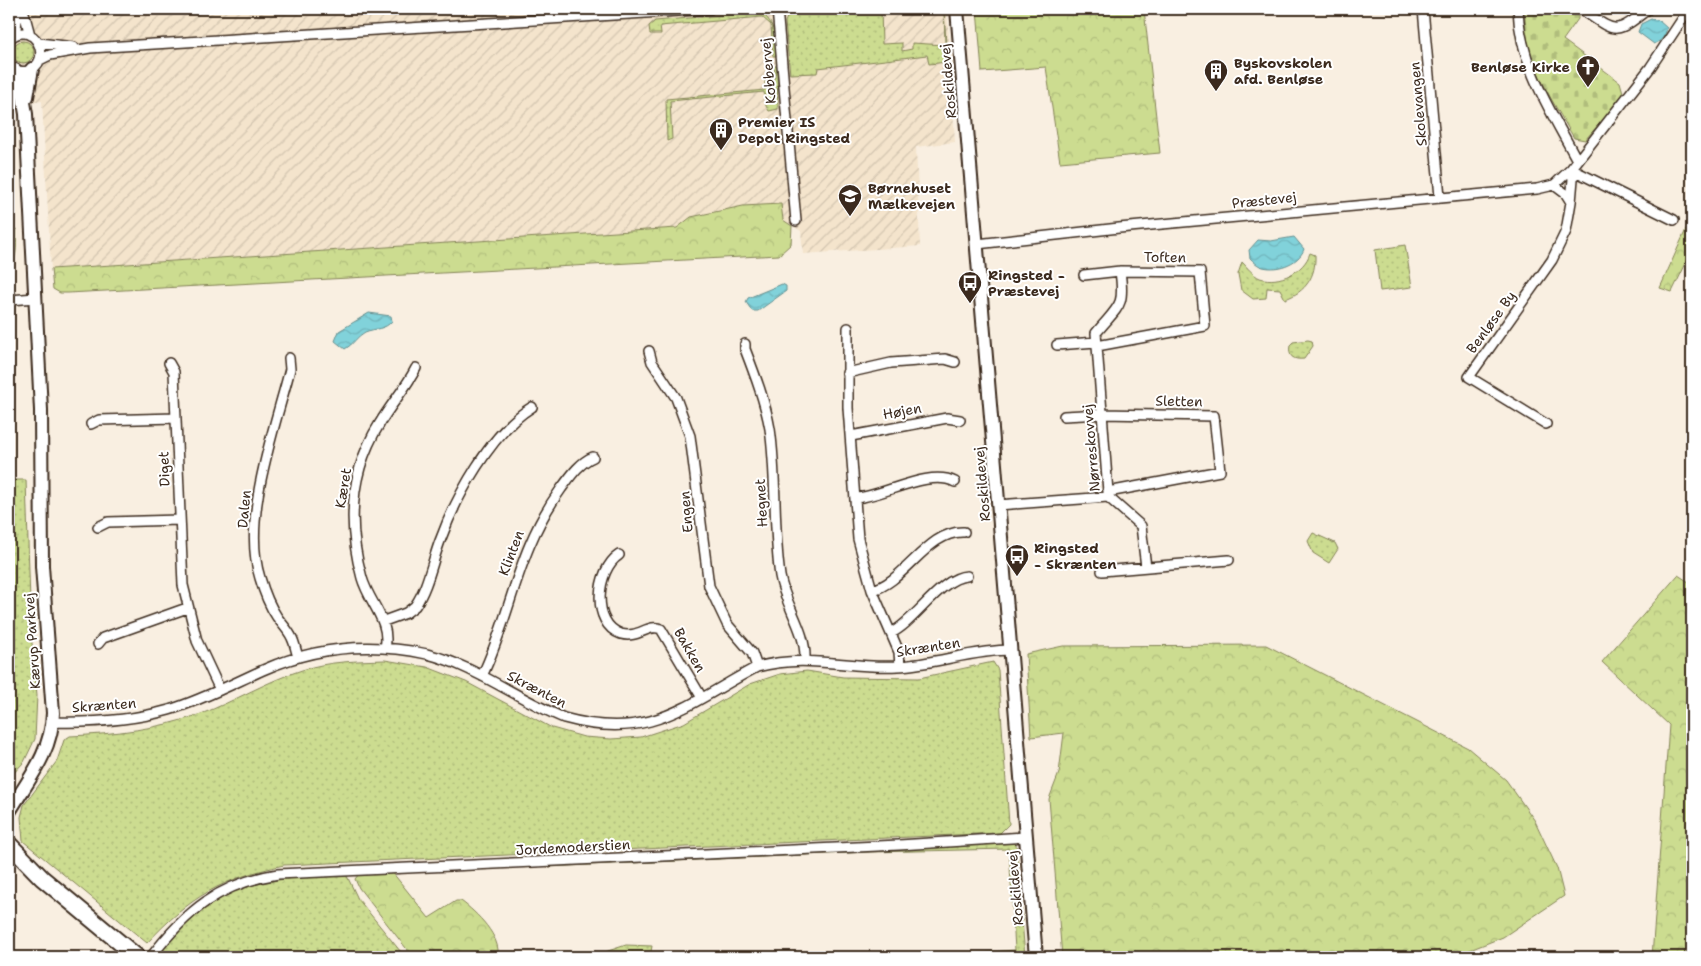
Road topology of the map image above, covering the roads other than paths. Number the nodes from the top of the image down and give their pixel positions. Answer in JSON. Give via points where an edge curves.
{"nodes":[{"id":1,"x":18,"y":9,"type":"edge"},
{"id":2,"x":23,"y":9,"type":"edge"},
{"id":3,"x":710,"y":9,"type":"edge"},
{"id":4,"x":777,"y":9,"type":"edge"},
{"id":5,"x":957,"y":9,"type":"edge"},
{"id":6,"x":1423,"y":9,"type":"edge"},
{"id":7,"x":1518,"y":9,"type":"edge"},
{"id":8,"x":1581,"y":9,"type":"edge"},
{"id":9,"x":1648,"y":9,"type":"edge"},
{"id":10,"x":1690,"y":11,"type":"edge"},
{"id":11,"x":30,"y":35,"type":"junction"},
{"id":12,"x":10,"y":38,"type":"edge"},
{"id":13,"x":39,"y":43,"type":"junction"},
{"id":14,"x":90,"y":48,"type":"junction"},
{"id":15,"x":36,"y":64,"type":"junction"},
{"id":16,"x":12,"y":68,"type":"edge"},
{"id":17,"x":26,"y":114,"type":"junction"},
{"id":18,"x":1577,"y":160,"type":"junction"},
{"id":19,"x":1571,"y":169,"type":"junction"},
{"id":20,"x":1554,"y":185,"type":"junction"},
{"id":21,"x":1440,"y":197,"type":"junction"},
{"id":22,"x":1571,"y":202,"type":"junction"},
{"id":23,"x":1674,"y":220,"type":"dead end"},
{"id":24,"x":796,"y":221,"type":"dead end"},
{"id":25,"x":977,"y":244,"type":"junction"},
{"id":26,"x":1120,"y":271,"type":"junction"},
{"id":27,"x":1084,"y":275,"type":"dead end"},
{"id":28,"x":36,"y":298,"type":"junction"},
{"id":29,"x":9,"y":300,"type":"edge"},
{"id":30,"x":848,"y":328,"type":"dead end"},
{"id":31,"x":745,"y":344,"type":"dead end"},
{"id":32,"x":1096,"y":344,"type":"junction"},
{"id":33,"x":1057,"y":345,"type":"dead end"},
{"id":34,"x":649,"y":351,"type":"dead end"},
{"id":35,"x":289,"y":358,"type":"dead end"},
{"id":36,"x":955,"y":362,"type":"dead end"},
{"id":37,"x":169,"y":363,"type":"dead end"},
{"id":38,"x":416,"y":368,"type":"dead end"},
{"id":39,"x":847,"y":373,"type":"junction"},
{"id":40,"x":532,"y":407,"type":"dead end"},
{"id":41,"x":1102,"y":414,"type":"junction"},
{"id":42,"x":1064,"y":416,"type":"dead end"},
{"id":43,"x":176,"y":418,"type":"junction"},
{"id":44,"x":960,"y":420,"type":"dead end"},
{"id":45,"x":91,"y":424,"type":"dead end"},
{"id":46,"x":1546,"y":424,"type":"dead end"},
{"id":47,"x":851,"y":436,"type":"junction"},
{"id":48,"x":593,"y":457,"type":"dead end"},
{"id":49,"x":955,"y":482,"type":"dead end"},
{"id":50,"x":1108,"y":494,"type":"junction"},
{"id":51,"x":855,"y":498,"type":"junction"},
{"id":52,"x":998,"y":505,"type":"junction"},
{"id":53,"x":179,"y":520,"type":"junction"},
{"id":54,"x":98,"y":527,"type":"dead end"},
{"id":55,"x":964,"y":532,"type":"dead end"},
{"id":56,"x":619,"y":555,"type":"dead end"},
{"id":57,"x":1229,"y":560,"type":"dead end"},
{"id":58,"x":1146,"y":567,"type":"junction"},
{"id":59,"x":1102,"y":571,"type":"dead end"},
{"id":60,"x":967,"y":576,"type":"dead end"},
{"id":61,"x":872,"y":590,"type":"junction"},
{"id":62,"x":187,"y":608,"type":"junction"},
{"id":63,"x":384,"y":621,"type":"junction"},
{"id":64,"x":892,"y":633,"type":"junction"},
{"id":65,"x":98,"y":644,"type":"dead end"},
{"id":66,"x":385,"y":648,"type":"junction"},
{"id":67,"x":1011,"y":650,"type":"junction"},
{"id":68,"x":298,"y":657,"type":"junction"},
{"id":69,"x":805,"y":659,"type":"junction"},
{"id":70,"x":757,"y":666,"type":"junction"},
{"id":71,"x":900,"y":666,"type":"junction"},
{"id":72,"x":482,"y":676,"type":"junction"},
{"id":73,"x":220,"y":690,"type":"junction"},
{"id":74,"x":702,"y":698,"type":"junction"},
{"id":75,"x":53,"y":722,"type":"junction"},
{"id":76,"x":34,"y":772,"type":"junction"},
{"id":77,"x":9,"y":796,"type":"edge"},
{"id":78,"x":9,"y":812,"type":"edge"},
{"id":79,"x":1026,"y":837,"type":"junction"},
{"id":80,"x":9,"y":844,"type":"edge"},
{"id":81,"x":9,"y":857,"type":"edge"},
{"id":82,"x":42,"y":878,"type":"junction"},
{"id":83,"x":137,"y":957,"type":"edge"},
{"id":84,"x":151,"y":957,"type":"edge"},
{"id":85,"x":1036,"y":957,"type":"edge"}],
"edges":[{"from":1,"to":12,"type":"street","via":[[16,29]]},
{"from":2,"to":11,"type":"street"},
{"from":3,"to":14,"type":"street"},
{"from":4,"to":24,"type":"street","name":"Kobbervej"},
{"from":5,"to":25,"type":"street","name":"Roskildevej"},
{"from":6,"to":21,"type":"street","name":"Skolevangen"},
{"from":7,"to":18,"type":"street","via":[[1521,38],[1533,78]]},
{"from":8,"to":9,"type":"street","via":[[1608,28],[1618,30]]},
{"from":10,"to":18,"type":"street","via":[[1632,93]]},
{"from":11,"to":12,"type":"street"},
{"from":11,"to":13,"type":"street"},
{"from":13,"to":14,"type":"street"},
{"from":13,"to":15,"type":"street","via":[[41,52]]},
{"from":14,"to":15,"type":"street","via":[[50,55]]},
{"from":15,"to":16,"type":"street","via":[[24,71]]},
{"from":15,"to":17,"type":"street","name":"Kærup Parkvej"},
{"from":16,"to":17,"type":"street","name":"Kærup Parkvej","via":[[20,79]]},
{"from":17,"to":28,"type":"street","name":"Kærup Parkvej"},
{"from":18,"to":19,"type":"street"},
{"from":19,"to":20,"type":"street"},
{"from":19,"to":22,"type":"street","name":"Benløse By"},
{"from":19,"to":23,"type":"street"},
{"from":20,"to":21,"type":"street","name":"Præstevej"},
{"from":20,"to":22,"type":"street"},
{"from":21,"to":25,"type":"street","name":"Præstevej"},
{"from":22,"to":46,"type":"street","name":"Benløse By","via":[[1566,231],[1552,260],[1469,377]]},
{"from":25,"to":52,"type":"street","name":"Roskildevej"},
{"from":26,"to":27,"type":"street","name":"Toften"},
{"from":26,"to":32,"type":"street","name":"Nørreskovvej","via":[[1123,297],[1096,333]]},
{"from":26,"to":32,"type":"street","name":"Toften","via":[[1200,272],[1206,326]]},
{"from":28,"to":29,"type":"street"},
{"from":28,"to":75,"type":"street","name":"Kærup Parkvej","via":[[42,566]]},
{"from":30,"to":39,"type":"street"},
{"from":31,"to":69,"type":"street","name":"Hegnet","via":[[770,431],[782,587],[804,641]]},
{"from":32,"to":33,"type":"street"},
{"from":32,"to":41,"type":"street","name":"Nørreskovvej"},
{"from":34,"to":70,"type":"street","name":"Engen","via":[[652,362],[676,398],[690,436],[711,592],[727,624],[752,653]]},
{"from":35,"to":68,"type":"street","name":"Dalen","via":[[290,369],[263,470],[255,546],[264,589],[276,616],[293,639]]},
{"from":36,"to":39,"type":"street","via":[[945,359],[891,363]]},
{"from":37,"to":43,"type":"street","name":"Diget","via":[[174,372]]},
{"from":38,"to":63,"type":"street","name":"Kæret","via":[[368,444],[354,486],[352,524],[357,556],[368,596]]},
{"from":39,"to":47,"type":"street"},
{"from":40,"to":63,"type":"street","via":[[507,429],[468,482],[447,523],[415,606]]},
{"from":41,"to":42,"type":"street","name":"Sletten"},
{"from":41,"to":50,"type":"street","name":"Nørreskovvej"},
{"from":41,"to":50,"type":"street","name":"Sletten","via":[[1214,416],[1220,471]]},
{"from":43,"to":45,"type":"street","via":[[100,420]]},
{"from":43,"to":53,"type":"street","name":"Diget"},
{"from":44,"to":47,"type":"street","name":"Højen","via":[[947,418]]},
{"from":47,"to":51,"type":"street"},
{"from":48,"to":72,"type":"street","name":"Klinten","via":[[584,461],[567,480],[537,525],[518,569],[498,639]]},
{"from":49,"to":51,"type":"street","via":[[946,479],[914,482]]},
{"from":50,"to":52,"type":"street","name":"Sletten"},
{"from":50,"to":58,"type":"street","name":"Nørreskovvej","via":[[1141,526]]},
{"from":51,"to":61,"type":"street","via":[[859,542]]},
{"from":52,"to":67,"type":"street","name":"Roskildevej"},
{"from":53,"to":54,"type":"street","via":[[108,522]]},
{"from":53,"to":62,"type":"street","name":"Diget"},
{"from":55,"to":61,"type":"street","via":[[940,540]]},
{"from":56,"to":74,"type":"street","name":"Bakken","via":[[609,564],[601,584],[601,605],[607,620],[615,630],[625,635],[640,634],[654,627],[662,629]]},
{"from":57,"to":58,"type":"street"},
{"from":58,"to":59,"type":"street"},
{"from":60,"to":64,"type":"street","via":[[940,591]]},
{"from":61,"to":64,"type":"street"},
{"from":62,"to":65,"type":"street","via":[[103,638]]},
{"from":62,"to":73,"type":"street","name":"Diget","via":[[197,642]]},
{"from":63,"to":66,"type":"street"},
{"from":64,"to":71,"type":"street"},
{"from":66,"to":68,"type":"street","name":"Skrænten","via":[[338,649]]},
{"from":66,"to":72,"type":"street","name":"Skrænten","via":[[445,660]]},
{"from":67,"to":71,"type":"street","name":"Skrænten"},
{"from":67,"to":79,"type":"street","name":"Roskildevej"},
{"from":68,"to":73,"type":"street","name":"Skrænten"},
{"from":69,"to":70,"type":"street","name":"Skrænten"},
{"from":69,"to":71,"type":"street","name":"Skrænten","via":[[857,666]]},
{"from":70,"to":74,"type":"street","name":"Skrænten"},
{"from":72,"to":74,"type":"street","name":"Skrænten","via":[[564,718],[606,726],[634,725],[663,718]]},
{"from":73,"to":75,"type":"street","name":"Skrænten","via":[[170,710],[125,720]]},
{"from":75,"to":76,"type":"street","name":"Kærup Parkvej","via":[[47,749]]},
{"from":76,"to":77,"type":"street","name":"Kærup Parkvej"},
{"from":76,"to":78,"type":"street","name":"Kærup Parkvej"},
{"from":79,"to":84,"type":"street","name":"Jordemoderstien","via":[[278,874],[237,884],[204,902],[177,925]]},
{"from":79,"to":85,"type":"street","name":"Roskildevej"},
{"from":80,"to":82,"type":"main road"},
{"from":81,"to":82,"type":"main road"},
{"from":82,"to":83,"type":"main road"}]}
